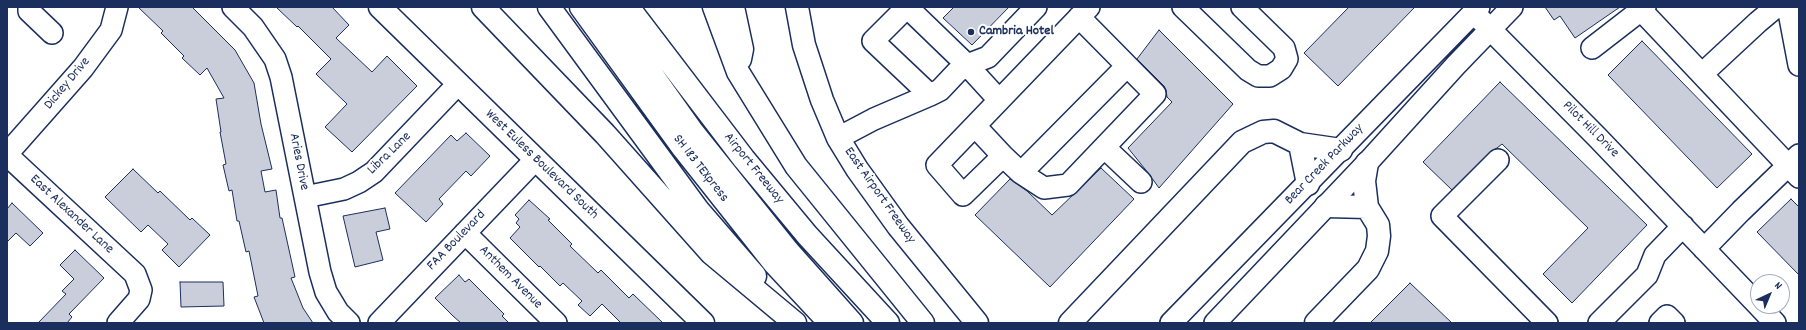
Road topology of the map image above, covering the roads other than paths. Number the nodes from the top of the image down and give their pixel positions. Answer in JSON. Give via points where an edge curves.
{"nodes":[{"id":1,"x":29,"y":7,"type":"edge"},
{"id":2,"x":117,"y":7,"type":"edge"},
{"id":3,"x":233,"y":7,"type":"edge"},
{"id":4,"x":380,"y":7,"type":"edge"},
{"id":5,"x":483,"y":7,"type":"edge"},
{"id":6,"x":549,"y":7,"type":"edge"},
{"id":7,"x":581,"y":7,"type":"edge"},
{"id":8,"x":604,"y":7,"type":"edge"},
{"id":9,"x":628,"y":7,"type":"edge"},
{"id":10,"x":714,"y":7,"type":"edge"},
{"id":11,"x":733,"y":7,"type":"edge"},
{"id":12,"x":796,"y":7,"type":"edge"},
{"id":13,"x":907,"y":7,"type":"edge"},
{"id":14,"x":1036,"y":7,"type":"edge"},
{"id":15,"x":1183,"y":7,"type":"edge"},
{"id":16,"x":1242,"y":7,"type":"edge"},
{"id":17,"x":1512,"y":7,"type":"edge"},
{"id":18,"x":1776,"y":7,"type":"edge"},
{"id":19,"x":1788,"y":7,"type":"edge"},
{"id":20,"x":1643,"y":8,"type":"edge"},
{"id":21,"x":1474,"y":9,"type":"edge"},
{"id":22,"x":1084,"y":12,"type":"edge"},
{"id":23,"x":1490,"y":30,"type":"junction"},
{"id":24,"x":52,"y":33,"type":"dead end"},
{"id":25,"x":1592,"y":48,"type":"dead end"},
{"id":26,"x":967,"y":65,"type":"junction"},
{"id":27,"x":1799,"y":65,"type":"edge"},
{"id":28,"x":1127,"y":66,"type":"junction"},
{"id":29,"x":738,"y":72,"type":"junction"},
{"id":30,"x":1702,"y":74,"type":"junction"},
{"id":31,"x":458,"y":84,"type":"junction"},
{"id":32,"x":930,"y":95,"type":"junction"},
{"id":33,"x":999,"y":100,"type":"junction"},
{"id":34,"x":975,"y":126,"type":"junction"},
{"id":35,"x":838,"y":138,"type":"junction"},
{"id":36,"x":1300,"y":144,"type":"junction"},
{"id":37,"x":1105,"y":148,"type":"junction"},
{"id":38,"x":1340,"y":150,"type":"junction"},
{"id":39,"x":7,"y":154,"type":"edge"},
{"id":40,"x":1003,"y":156,"type":"junction"},
{"id":41,"x":535,"y":160,"type":"junction"},
{"id":42,"x":1498,"y":160,"type":"dead end"},
{"id":43,"x":1367,"y":163,"type":"junction"},
{"id":44,"x":1796,"y":165,"type":"edge"},
{"id":45,"x":1021,"y":174,"type":"junction"},
{"id":46,"x":1141,"y":182,"type":"dead end"},
{"id":47,"x":1308,"y":184,"type":"junction"},
{"id":48,"x":305,"y":197,"type":"junction"},
{"id":49,"x":1326,"y":206,"type":"junction"},
{"id":50,"x":1367,"y":207,"type":"junction"},
{"id":51,"x":1683,"y":226,"type":"junction"},
{"id":52,"x":465,"y":233,"type":"junction"},
{"id":53,"x":1704,"y":249,"type":"junction"},
{"id":54,"x":1750,"y":298,"type":"edge"},
{"id":55,"x":1766,"y":314,"type":"edge"},
{"id":56,"x":118,"y":323,"type":"edge"},
{"id":57,"x":349,"y":323,"type":"edge"},
{"id":58,"x":379,"y":323,"type":"edge"},
{"id":59,"x":556,"y":323,"type":"edge"},
{"id":60,"x":703,"y":323,"type":"edge"},
{"id":61,"x":796,"y":323,"type":"edge"},
{"id":62,"x":830,"y":323,"type":"edge"},
{"id":63,"x":852,"y":323,"type":"edge"},
{"id":64,"x":888,"y":323,"type":"edge"},
{"id":65,"x":923,"y":323,"type":"edge"},
{"id":66,"x":977,"y":323,"type":"edge"},
{"id":67,"x":1070,"y":323,"type":"edge"},
{"id":68,"x":1171,"y":323,"type":"edge"},
{"id":69,"x":1215,"y":323,"type":"edge"},
{"id":70,"x":1316,"y":323,"type":"edge"},
{"id":71,"x":1547,"y":323,"type":"edge"},
{"id":72,"x":1599,"y":323,"type":"edge"},
{"id":73,"x":1775,"y":323,"type":"edge"}],
"edges":[{"from":1,"to":24,"type":"street","via":[[29,11]]},
{"from":2,"to":39,"type":"street","name":"Dickey Drive","via":[[111,30],[83,68]]},
{"from":3,"to":48,"type":"street","name":"Aries Drive","via":[[253,27],[275,60],[281,77]]},
{"from":4,"to":31,"type":"main road","name":"West Euless Boulevard South"},
{"from":5,"to":61,"type":"main road","via":[[605,134],[711,253]]},
{"from":6,"to":61,"type":"main road","via":[[698,210]]},
{"from":7,"to":62,"type":"main road","name":"SH 183 TEXpress","via":[[687,154],[774,263]]},
{"from":8,"to":63,"type":"main road","name":"SH 183 TEXpress","via":[[692,131],[788,251]]},
{"from":9,"to":64,"type":"main road","name":"Airport Freeway","via":[[744,159],[807,235]]},
{"from":10,"to":29,"type":"main road"},
{"from":11,"to":29,"type":"main road","via":[[742,49]]},
{"from":12,"to":35,"type":"main road","name":"East Airport Freeway","via":[[804,45]]},
{"from":13,"to":26,"type":"street"},
{"from":13,"to":32,"type":"street","via":[[873,41]]},
{"from":14,"to":26,"type":"street","via":[[988,57]]},
{"from":15,"to":16,"type":"street","via":[[1248,70],[1258,76],[1270,76],[1288,59],[1284,48]]},
{"from":17,"to":23,"type":"street","name":"Bear Creek Parkway"},
{"from":18,"to":30,"type":"street"},
{"from":19,"to":27,"type":"street"},
{"from":20,"to":25,"type":"street"},
{"from":20,"to":30,"type":"street"},
{"from":21,"to":23,"type":"street","name":"Pilot Hill Drive"},
{"from":21,"to":38,"type":"street","name":"Bear Creek Parkway"},
{"from":22,"to":28,"type":"street"},
{"from":22,"to":33,"type":"street"},
{"from":23,"to":43,"type":"street","name":"Bear Creek Parkway"},
{"from":23,"to":51,"type":"street","name":"Pilot Hill Drive"},
{"from":26,"to":32,"type":"street","via":[[940,90]]},
{"from":26,"to":33,"type":"street"},
{"from":28,"to":37,"type":"street","via":[[1155,94]]},
{"from":28,"to":45,"type":"street"},
{"from":29,"to":65,"type":"main road","via":[[796,166]]},
{"from":30,"to":44,"type":"street"},
{"from":31,"to":41,"type":"main road","name":"West Euless Boulevard South"},
{"from":31,"to":48,"type":"street","name":"Libra Lane","via":[[374,172],[344,189]]},
{"from":32,"to":35,"type":"street"},
{"from":33,"to":34,"type":"street"},
{"from":34,"to":40,"type":"street"},
{"from":34,"to":40,"type":"street","via":[[937,165],[963,195]]},
{"from":35,"to":66,"type":"main road","name":"East Airport Freeway","via":[[898,226]]},
{"from":36,"to":38,"type":"main road"},
{"from":36,"to":47,"type":"main road"},
{"from":36,"to":67,"type":"main road","via":[[1274,131],[1263,132],[1242,142]]},
{"from":37,"to":45,"type":"street","via":[[1068,185],[1044,188]]},
{"from":37,"to":46,"type":"street"},
{"from":38,"to":47,"type":"street","name":"Bear Creek Parkway"},
{"from":39,"to":56,"type":"street","name":"East Alexander Lane","via":[[135,274],[141,290],[139,299]]},
{"from":40,"to":45,"type":"street"},
{"from":41,"to":52,"type":"street","name":"FAA Boulevard"},
{"from":41,"to":60,"type":"main road","name":"West Euless Boulevard South"},
{"from":42,"to":71,"type":"street","via":[[1442,216]]},
{"from":43,"to":49,"type":"street","name":"Bear Creek Parkway"},
{"from":43,"to":50,"type":"main road","via":[[1364,181]]},
{"from":44,"to":53,"type":"street","via":[[1741,211]]},
{"from":47,"to":68,"type":"street","name":"Bear Creek Parkway"},
{"from":48,"to":57,"type":"street","name":"Aries Drive","via":[[326,292],[338,312]]},
{"from":49,"to":50,"type":"main road"},
{"from":49,"to":69,"type":"street","name":"Bear Creek Parkway"},
{"from":50,"to":70,"type":"main road","via":[[1378,225],[1377,251],[1368,269]]},
{"from":51,"to":53,"type":"street","name":"Pilot Hill Drive"},
{"from":51,"to":72,"type":"street","via":[[1655,255],[1647,275]]},
{"from":52,"to":58,"type":"street","name":"FAA Boulevard"},
{"from":52,"to":59,"type":"street","name":"Anthem Avenue"},
{"from":53,"to":54,"type":"street","name":"Pilot Hill Drive"},
{"from":55,"to":73,"type":"street","name":"Pilot Hill Drive"}]}
